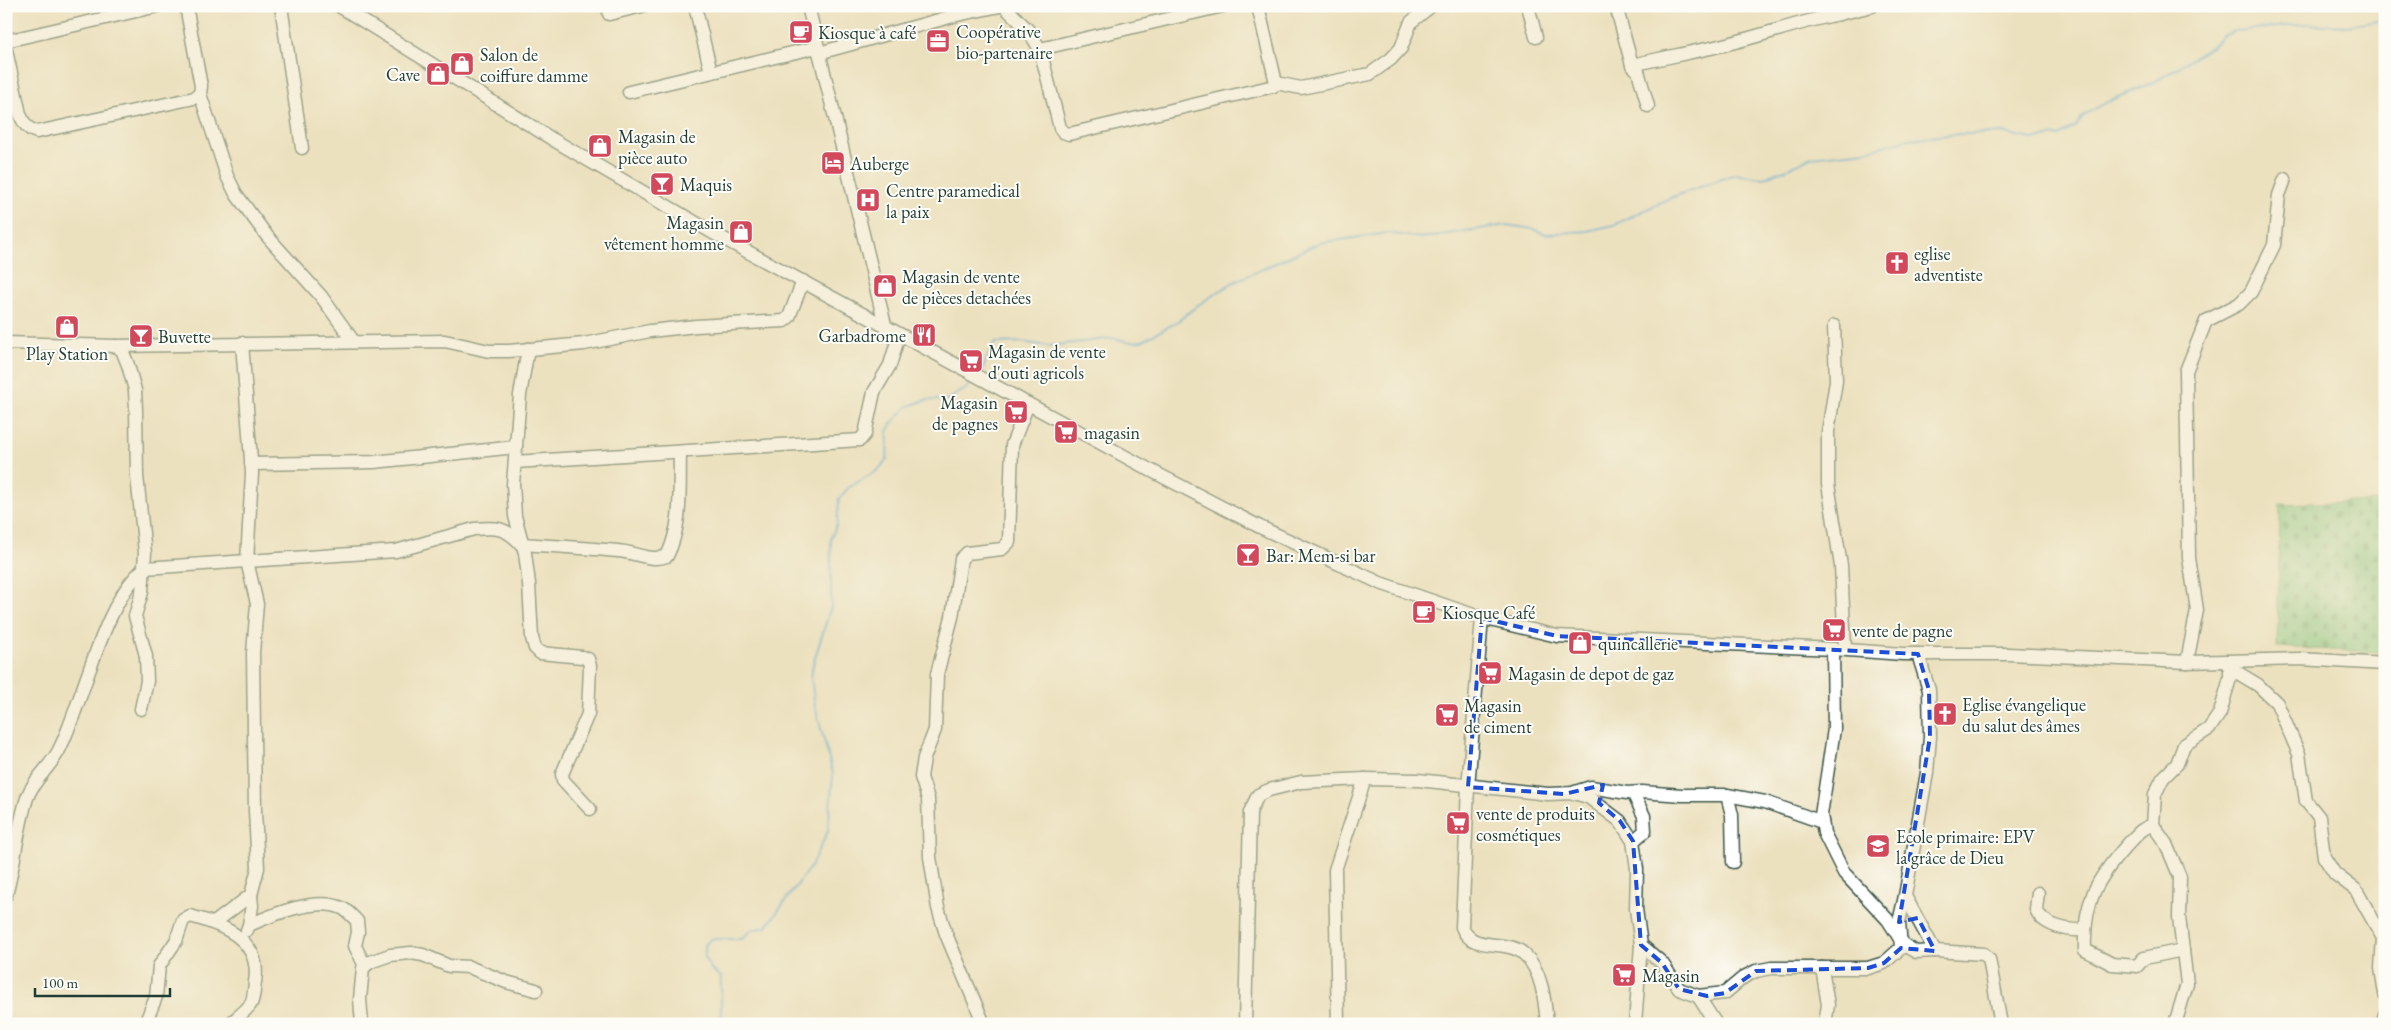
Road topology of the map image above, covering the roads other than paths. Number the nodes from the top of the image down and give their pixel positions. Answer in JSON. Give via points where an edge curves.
{"nodes":[{"id":1,"x":158,"y":6,"type":"edge"},
{"id":2,"x":186,"y":6,"type":"edge"},
{"id":3,"x":281,"y":6,"type":"edge"},
{"id":4,"x":339,"y":6,"type":"edge"},
{"id":5,"x":642,"y":6,"type":"edge"},
{"id":6,"x":695,"y":6,"type":"edge"},
{"id":7,"x":808,"y":6,"type":"edge"},
{"id":8,"x":1002,"y":6,"type":"edge"},
{"id":9,"x":1223,"y":6,"type":"edge"},
{"id":10,"x":1258,"y":6,"type":"edge"},
{"id":11,"x":1431,"y":6,"type":"edge"},
{"id":12,"x":1528,"y":6,"type":"edge"},
{"id":13,"x":1616,"y":6,"type":"edge"},
{"id":14,"x":1872,"y":6,"type":"edge"},
{"id":15,"x":1838,"y":10,"type":"edge"},
{"id":16,"x":955,"y":11,"type":"edge"},
{"id":17,"x":609,"y":14,"type":"dead end"},
{"id":18,"x":1536,"y":37,"type":"dead end"},
{"id":19,"x":6,"y":41,"type":"edge"},
{"id":20,"x":1040,"y":48,"type":"junction"},
{"id":21,"x":6,"y":50,"type":"edge"},
{"id":22,"x":818,"y":50,"type":"junction"},
{"id":23,"x":1632,"y":65,"type":"junction"},
{"id":24,"x":710,"y":72,"type":"junction"},
{"id":25,"x":1276,"y":83,"type":"junction"},
{"id":26,"x":629,"y":92,"type":"dead end"},
{"id":27,"x":200,"y":94,"type":"junction"},
{"id":28,"x":1648,"y":106,"type":"dead end"},
{"id":29,"x":302,"y":148,"type":"dead end"},
{"id":30,"x":2285,"y":179,"type":"dead end"},
{"id":31,"x":804,"y":281,"type":"junction"},
{"id":32,"x":885,"y":325,"type":"junction"},
{"id":33,"x":1834,"y":326,"type":"dead end"},
{"id":34,"x":899,"y":335,"type":"junction"},
{"id":35,"x":354,"y":342,"type":"junction"},
{"id":36,"x":6,"y":343,"type":"edge"},
{"id":37,"x":242,"y":343,"type":"junction"},
{"id":38,"x":116,"y":346,"type":"junction"},
{"id":39,"x":528,"y":349,"type":"junction"},
{"id":40,"x":1028,"y":404,"type":"junction"},
{"id":41,"x":516,"y":447,"type":"junction"},
{"id":42,"x":680,"y":453,"type":"junction"},
{"id":43,"x":515,"y":462,"type":"junction"},
{"id":44,"x":251,"y":464,"type":"junction"},
{"id":45,"x":522,"y":544,"type":"junction"},
{"id":46,"x":247,"y":561,"type":"junction"},
{"id":47,"x":145,"y":568,"type":"junction"},
{"id":48,"x":1482,"y":618,"type":"junction"},
{"id":49,"x":1839,"y":649,"type":"junction"},
{"id":50,"x":1918,"y":654,"type":"junction"},
{"id":51,"x":2187,"y":662,"type":"junction"},
{"id":52,"x":2385,"y":664,"type":"edge"},
{"id":53,"x":2228,"y":665,"type":"junction"},
{"id":54,"x":141,"y":709,"type":"dead end"},
{"id":55,"x":1366,"y":779,"type":"junction"},
{"id":56,"x":1468,"y":787,"type":"junction"},
{"id":57,"x":1602,"y":789,"type":"junction"},
{"id":58,"x":1574,"y":793,"type":"junction"},
{"id":59,"x":1633,"y":793,"type":"junction"},
{"id":60,"x":1727,"y":795,"type":"junction"},
{"id":61,"x":1599,"y":803,"type":"junction"},
{"id":62,"x":590,"y":809,"type":"dead end"},
{"id":63,"x":1822,"y":822,"type":"junction"},
{"id":64,"x":2152,"y":824,"type":"junction"},
{"id":65,"x":1633,"y":841,"type":"junction"},
{"id":66,"x":1733,"y":862,"type":"dead end"},
{"id":67,"x":2038,"y":892,"type":"dead end"},
{"id":68,"x":6,"y":895,"type":"edge"},
{"id":69,"x":251,"y":895,"type":"junction"},
{"id":70,"x":1905,"y":896,"type":"junction"},
{"id":71,"x":1918,"y":918,"type":"junction"},
{"id":72,"x":1899,"y":922,"type":"junction"},
{"id":73,"x":214,"y":923,"type":"junction"},
{"id":74,"x":249,"y":925,"type":"junction"},
{"id":75,"x":2084,"y":930,"type":"junction"},
{"id":76,"x":1900,"y":937,"type":"junction"},
{"id":77,"x":244,"y":940,"type":"junction"},
{"id":78,"x":1641,"y":945,"type":"junction"},
{"id":79,"x":2184,"y":950,"type":"junction"},
{"id":80,"x":1935,"y":951,"type":"junction"},
{"id":81,"x":365,"y":966,"type":"junction"},
{"id":82,"x":1822,"y":968,"type":"junction"},
{"id":83,"x":536,"y":990,"type":"dead end"},
{"id":84,"x":2385,"y":994,"type":"edge"},
{"id":85,"x":1698,"y":996,"type":"junction"},
{"id":86,"x":2385,"y":1015,"type":"edge"},
{"id":87,"x":144,"y":1024,"type":"edge"},
{"id":88,"x":230,"y":1024,"type":"edge"},
{"id":89,"x":362,"y":1024,"type":"edge"},
{"id":90,"x":984,"y":1024,"type":"edge"},
{"id":91,"x":1244,"y":1024,"type":"edge"},
{"id":92,"x":1338,"y":1024,"type":"edge"},
{"id":93,"x":1547,"y":1024,"type":"edge"},
{"id":94,"x":1634,"y":1024,"type":"edge"},
{"id":95,"x":1716,"y":1024,"type":"edge"},
{"id":96,"x":1826,"y":1024,"type":"edge"},
{"id":97,"x":2001,"y":1024,"type":"edge"},
{"id":98,"x":2176,"y":1024,"type":"edge"},
{"id":99,"x":2382,"y":1024,"type":"edge"}],
"edges":[{"from":1,"to":19,"type":"street"},
{"from":2,"to":27,"type":"street"},
{"from":3,"to":29,"type":"street"},
{"from":4,"to":31,"type":"street","via":[[568,148],[715,234]]},
{"from":5,"to":17,"type":"street"},
{"from":6,"to":24,"type":"street"},
{"from":7,"to":22,"type":"street"},
{"from":8,"to":16,"type":"street"},
{"from":8,"to":20,"type":"street","via":[[1028,30]]},
{"from":9,"to":20,"type":"street"},
{"from":10,"to":25,"type":"street"},
{"from":11,"to":25,"type":"street","via":[[1411,22],[1401,48],[1370,74],[1302,88]]},
{"from":12,"to":18,"type":"street"},
{"from":13,"to":23,"type":"street"},
{"from":14,"to":15,"type":"street"},
{"from":15,"to":23,"type":"street","via":[[1719,46]]},
{"from":16,"to":22,"type":"street"},
{"from":20,"to":25,"type":"street","via":[[1060,128],[1069,134]]},
{"from":21,"to":27,"type":"street","via":[[20,114],[24,124],[37,132],[194,98]]},
{"from":22,"to":24,"type":"street"},
{"from":22,"to":32,"type":"street"},
{"from":23,"to":28,"type":"street","via":[[1638,71]]},
{"from":24,"to":26,"type":"street"},
{"from":27,"to":35,"type":"street","via":[[236,194],[267,236],[321,296]]},
{"from":30,"to":51,"type":"street","via":[[2279,195],[2274,245],[2251,292],[2239,304],[2206,321],[2186,371],[2189,558],[2196,610]]},
{"from":31,"to":32,"type":"street"},
{"from":31,"to":39,"type":"street","via":[[787,320],[660,330],[584,344]]},
{"from":32,"to":34,"type":"street"},
{"from":33,"to":49,"type":"street","via":[[1836,381],[1828,432],[1828,484],[1841,566]]},
{"from":34,"to":40,"type":"street"},
{"from":34,"to":42,"type":"street","via":[[890,365],[874,392],[865,434],[860,440]]},
{"from":35,"to":37,"type":"street"},
{"from":35,"to":39,"type":"street","via":[[445,341],[490,351]]},
{"from":36,"to":38,"type":"street"},
{"from":37,"to":38,"type":"street"},
{"from":37,"to":44,"type":"street"},
{"from":38,"to":47,"type":"street","via":[[122,350],[135,390],[137,476]]},
{"from":39,"to":41,"type":"street"},
{"from":40,"to":48,"type":"street","via":[[1260,528],[1380,583]]},
{"from":40,"to":90,"type":"street","via":[[1012,445],[1009,542],[1002,549],[968,554],[961,559],[952,617],[937,674],[935,730],[921,776],[928,799],[930,857],[938,908]]},
{"from":41,"to":43,"type":"street"},
{"from":41,"to":44,"type":"street","via":[[374,462]]},
{"from":42,"to":43,"type":"street"},
{"from":42,"to":45,"type":"street","via":[[679,519],[676,537],[667,556],[653,560],[621,551]]},
{"from":43,"to":45,"type":"street","via":[[514,502]]},
{"from":44,"to":46,"type":"street"},
{"from":45,"to":46,"type":"street","via":[[511,532],[487,528],[396,551]]},
{"from":45,"to":62,"type":"street","via":[[535,648],[540,653],[582,657],[588,659],[590,666],[588,714],[562,774],[563,780]]},
{"from":46,"to":47,"type":"street"},
{"from":46,"to":69,"type":"street","via":[[257,604],[253,653],[258,868]]},
{"from":47,"to":54,"type":"street","via":[[135,616],[146,656],[148,681]]},
{"from":47,"to":68,"type":"street","via":[[124,590],[59,750],[27,797]]},
{"from":48,"to":49,"type":"street","via":[[1557,636]]},
{"from":48,"to":56,"type":"street"},
{"from":49,"to":50,"type":"street"},
{"from":49,"to":63,"type":"street","via":[[1834,730]]},
{"from":50,"to":51,"type":"street","via":[[2009,654]]},
{"from":50,"to":70,"type":"street","via":[[1929,690],[1930,737],[1927,773]]},
{"from":51,"to":53,"type":"street"},
{"from":52,"to":53,"type":"street","via":[[2300,659]]},
{"from":53,"to":64,"type":"street","via":[[2230,678],[2220,713],[2209,729],[2184,744],[2177,764],[2159,785],[2153,802]]},
{"from":53,"to":84,"type":"street","via":[[2277,702],[2299,754],[2306,801],[2319,817],[2324,857],[2336,874],[2356,890],[2383,938],[2381,968]]},
{"from":55,"to":56,"type":"street","via":[[1418,780]]},
{"from":55,"to":91,"type":"street","via":[[1301,782],[1258,795],[1250,812]]},
{"from":55,"to":92,"type":"street","via":[[1336,870]]},
{"from":56,"to":58,"type":"street"},
{"from":56,"to":93,"type":"street","via":[[1462,928],[1465,936],[1472,940],[1514,948],[1524,954],[1541,985]]},
{"from":57,"to":58,"type":"street","via":[[1591,788]]},
{"from":57,"to":59,"type":"street"},
{"from":57,"to":61,"type":"street"},
{"from":58,"to":61,"type":"street"},
{"from":59,"to":60,"type":"street"},
{"from":59,"to":65,"type":"street","via":[[1646,828]]},
{"from":60,"to":63,"type":"street","via":[[1765,802]]},
{"from":60,"to":66,"type":"street","via":[[1732,815]]},
{"from":61,"to":65,"type":"street","via":[[1620,820]]},
{"from":63,"to":76,"type":"street","via":[[1827,840],[1844,873]]},
{"from":64,"to":75,"type":"street","via":[[2138,833],[2111,862],[2094,891]]},
{"from":64,"to":79,"type":"street","via":[[2179,871],[2179,917]]},
{"from":65,"to":78,"type":"street"},
{"from":67,"to":75,"type":"street","via":[[2036,909],[2043,920],[2070,930]]},
{"from":69,"to":73,"type":"street"},
{"from":69,"to":74,"type":"street"},
{"from":70,"to":71,"type":"street"},
{"from":70,"to":72,"type":"street"},
{"from":71,"to":72,"type":"street"},
{"from":71,"to":80,"type":"street"},
{"from":72,"to":76,"type":"street"},
{"from":73,"to":77,"type":"street"},
{"from":73,"to":87,"type":"street","via":[[190,916],[183,920],[173,946],[160,966],[156,997]]},
{"from":74,"to":77,"type":"street"},
{"from":74,"to":81,"type":"street","via":[[281,911],[321,905],[342,908],[357,921],[355,946]]},
{"from":75,"to":79,"type":"street","via":[[2085,950],[2112,964],[2137,966],[2144,958]]},
{"from":76,"to":80,"type":"street","via":[[1910,950]]},
{"from":76,"to":82,"type":"street","via":[[1898,953],[1876,967]]},
{"from":77,"to":88,"type":"street","via":[[255,964],[254,990],[251,1004]]},
{"from":78,"to":85,"type":"street","via":[[1662,963],[1679,990]]},
{"from":78,"to":94,"type":"street"},
{"from":79,"to":98,"type":"street","via":[[2187,984]]},
{"from":80,"to":97,"type":"street","via":[[1984,954],[1992,967]]},
{"from":81,"to":83,"type":"street","via":[[390,955],[411,952],[449,966],[469,966],[506,982]]},
{"from":81,"to":89,"type":"street","via":[[360,998]]},
{"from":82,"to":85,"type":"street","via":[[1756,971],[1725,993]]},
{"from":82,"to":96,"type":"street","via":[[1828,1005]]},
{"from":85,"to":95,"type":"street"},
{"from":86,"to":99,"type":"street"}]}
